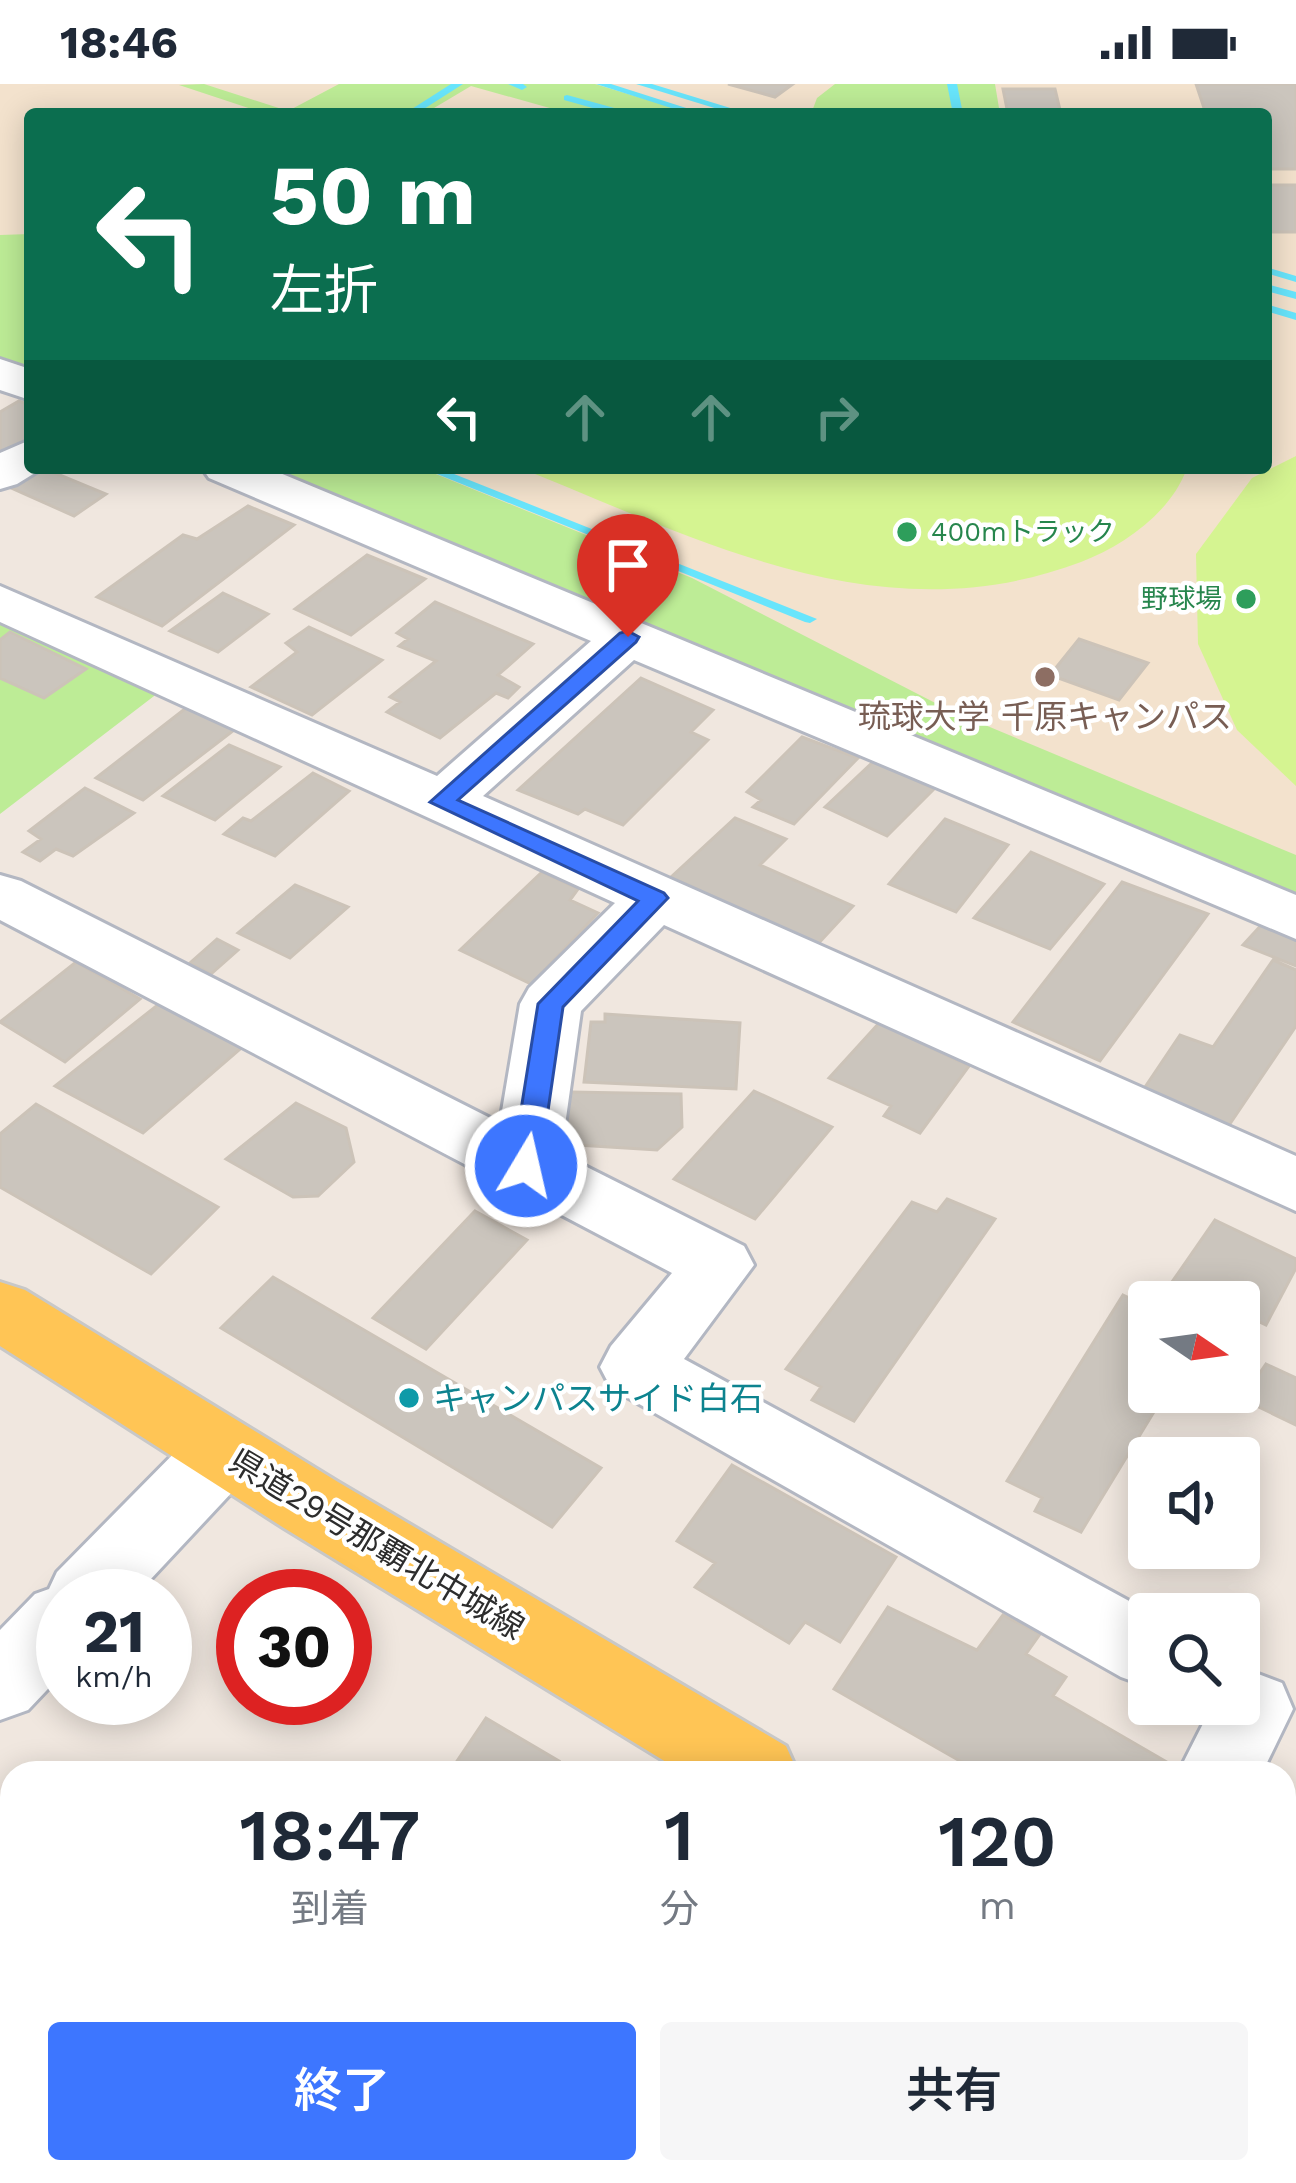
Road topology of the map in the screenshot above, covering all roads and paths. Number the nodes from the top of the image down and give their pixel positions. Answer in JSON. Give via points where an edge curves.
{"nodes":[{"id":1,"x":240,"y":474,"type":"edge"},
{"id":2,"x":0,"y":602,"type":"edge"},
{"id":3,"x":628,"y":637,"type":"junction"},
{"id":4,"x":442,"y":802,"type":"junction"},
{"id":5,"x":0,"y":895,"type":"edge"},
{"id":6,"x":655,"y":898,"type":"junction"},
{"id":7,"x":1296,"y":918,"type":"edge"},
{"id":8,"x":526,"y":1166,"type":"junction"},
{"id":9,"x":1296,"y":1185,"type":"edge"},
{"id":10,"x":0,"y":1310,"type":"edge"},
{"id":11,"x":224,"y":1451,"type":"junction"},
{"id":12,"x":111,"y":1569,"type":"edge"},
{"id":13,"x":1128,"y":1640,"type":"edge"},
{"id":14,"x":36,"y":1647,"type":"edge"},
{"id":15,"x":0,"y":1684,"type":"edge"},
{"id":16,"x":737,"y":1761,"type":"edge"}],
"edges":[{"from":1,"to":3,"type":"street"},
{"from":2,"to":4,"type":"street"},
{"from":3,"to":4,"type":"street"},
{"from":3,"to":7,"type":"street"},
{"from":4,"to":6,"type":"street"},
{"from":5,"to":8,"type":"street"},
{"from":6,"to":8,"type":"street","via":[[551,1004]]},
{"from":6,"to":9,"type":"street"},
{"from":8,"to":13,"type":"street","via":[[719,1265],[636,1367]]},
{"from":10,"to":11,"type":"main road","name":"県道29号那覇北中城線"},
{"from":11,"to":12,"type":"street"},
{"from":11,"to":16,"type":"main road","name":"県道29号那覇北中城線"},
{"from":14,"to":15,"type":"street"}]}
